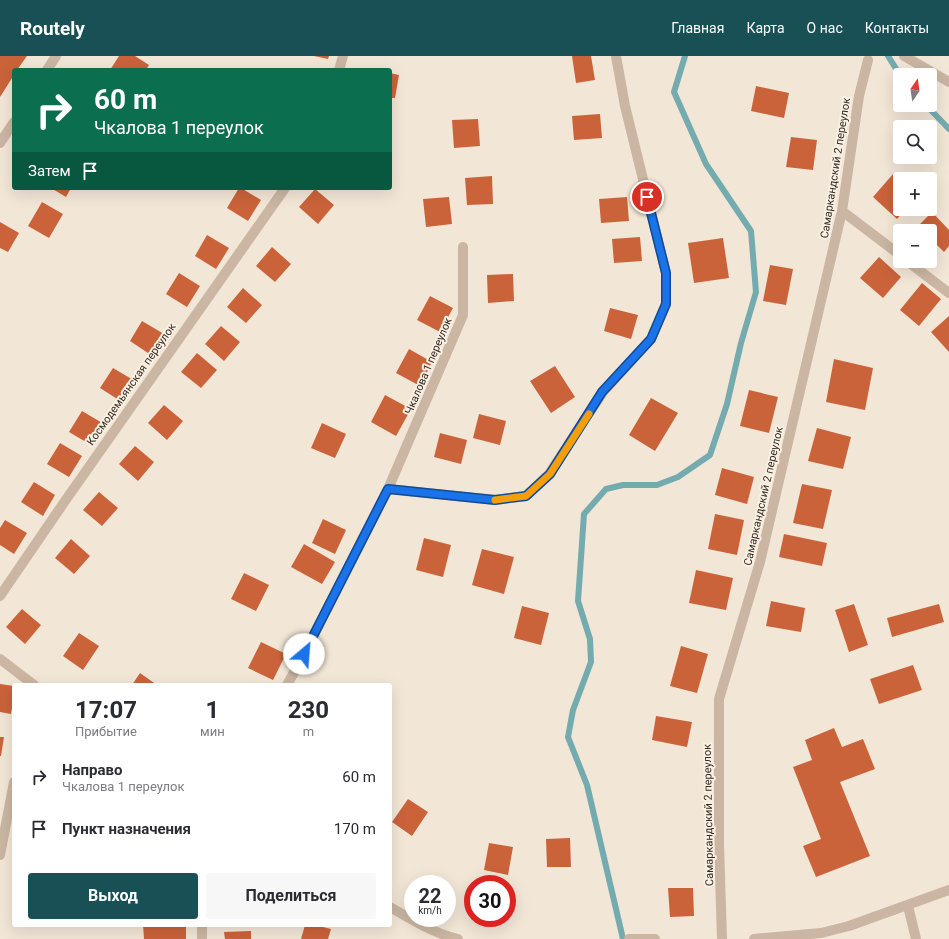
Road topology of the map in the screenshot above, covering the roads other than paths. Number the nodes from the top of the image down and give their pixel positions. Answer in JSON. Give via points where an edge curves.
{"nodes":[{"id":1,"x":56,"y":56,"type":"edge"},
{"id":2,"x":344,"y":56,"type":"edge"},
{"id":3,"x":616,"y":56,"type":"edge"},
{"id":4,"x":904,"y":56,"type":"edge"},
{"id":5,"x":868,"y":60,"type":"dead end"},
{"id":6,"x":48,"y":68,"type":"edge"},
{"id":7,"x":340,"y":68,"type":"edge"},
{"id":8,"x":949,"y":82,"type":"edge"},
{"id":9,"x":12,"y":125,"type":"edge"},
{"id":10,"x":0,"y":143,"type":"edge"},
{"id":11,"x":284,"y":190,"type":"edge"},
{"id":12,"x":842,"y":211,"type":"junction"},
{"id":13,"x":463,"y":247,"type":"dead end"},
{"id":14,"x":893,"y":250,"type":"edge"},
{"id":15,"x":916,"y":268,"type":"edge"},
{"id":16,"x":949,"y":293,"type":"edge"},
{"id":17,"x":388,"y":489,"type":"junction"},
{"id":18,"x":0,"y":596,"type":"edge"},
{"id":19,"x":0,"y":659,"type":"edge"},
{"id":20,"x":31,"y":683,"type":"edge"},
{"id":21,"x":287,"y":683,"type":"edge"},
{"id":22,"x":12,"y":792,"type":"edge"},
{"id":23,"x":0,"y":855,"type":"edge"},
{"id":24,"x":949,"y":890,"type":"edge"},
{"id":25,"x":908,"y":906,"type":"junction"},
{"id":26,"x":392,"y":908,"type":"edge"},
{"id":27,"x":202,"y":927,"type":"edge"},
{"id":28,"x":202,"y":939,"type":"edge"},
{"id":29,"x":458,"y":939,"type":"edge"},
{"id":30,"x":634,"y":939,"type":"edge"},
{"id":31,"x":655,"y":939,"type":"edge"},
{"id":32,"x":722,"y":939,"type":"edge"},
{"id":33,"x":754,"y":939,"type":"edge"},
{"id":34,"x":916,"y":939,"type":"edge"}],
"edges":[{"from":1,"to":6,"type":"street"},
{"from":2,"to":7,"type":"street"},
{"from":3,"to":17,"type":"street","via":[[625,106],[666,273],[666,304],[651,339],[602,392],[550,474],[526,496],[495,500]]},
{"from":4,"to":8,"type":"street"},
{"from":5,"to":12,"type":"street","name":"Самаркандский 2 переулок","via":[[859,96]]},
{"from":9,"to":10,"type":"street"},
{"from":11,"to":18,"type":"street","name":"Космодемьянская переулок"},
{"from":12,"to":14,"type":"street"},
{"from":12,"to":32,"type":"street","name":"Самаркандский 2 переулок","via":[[760,562],[719,699]]},
{"from":13,"to":17,"type":"street","name":"Чкалова 1 переулок","via":[[463,315]]},
{"from":15,"to":16,"type":"street"},
{"from":17,"to":21,"type":"street","name":"Чкалова 1 переулок"},
{"from":19,"to":20,"type":"street"},
{"from":22,"to":23,"type":"street"},
{"from":24,"to":25,"type":"street"},
{"from":25,"to":33,"type":"street","via":[[821,933]]},
{"from":25,"to":34,"type":"street"},
{"from":26,"to":29,"type":"street","via":[[441,935]]},
{"from":27,"to":28,"type":"street"},
{"from":30,"to":31,"type":"street"}]}
